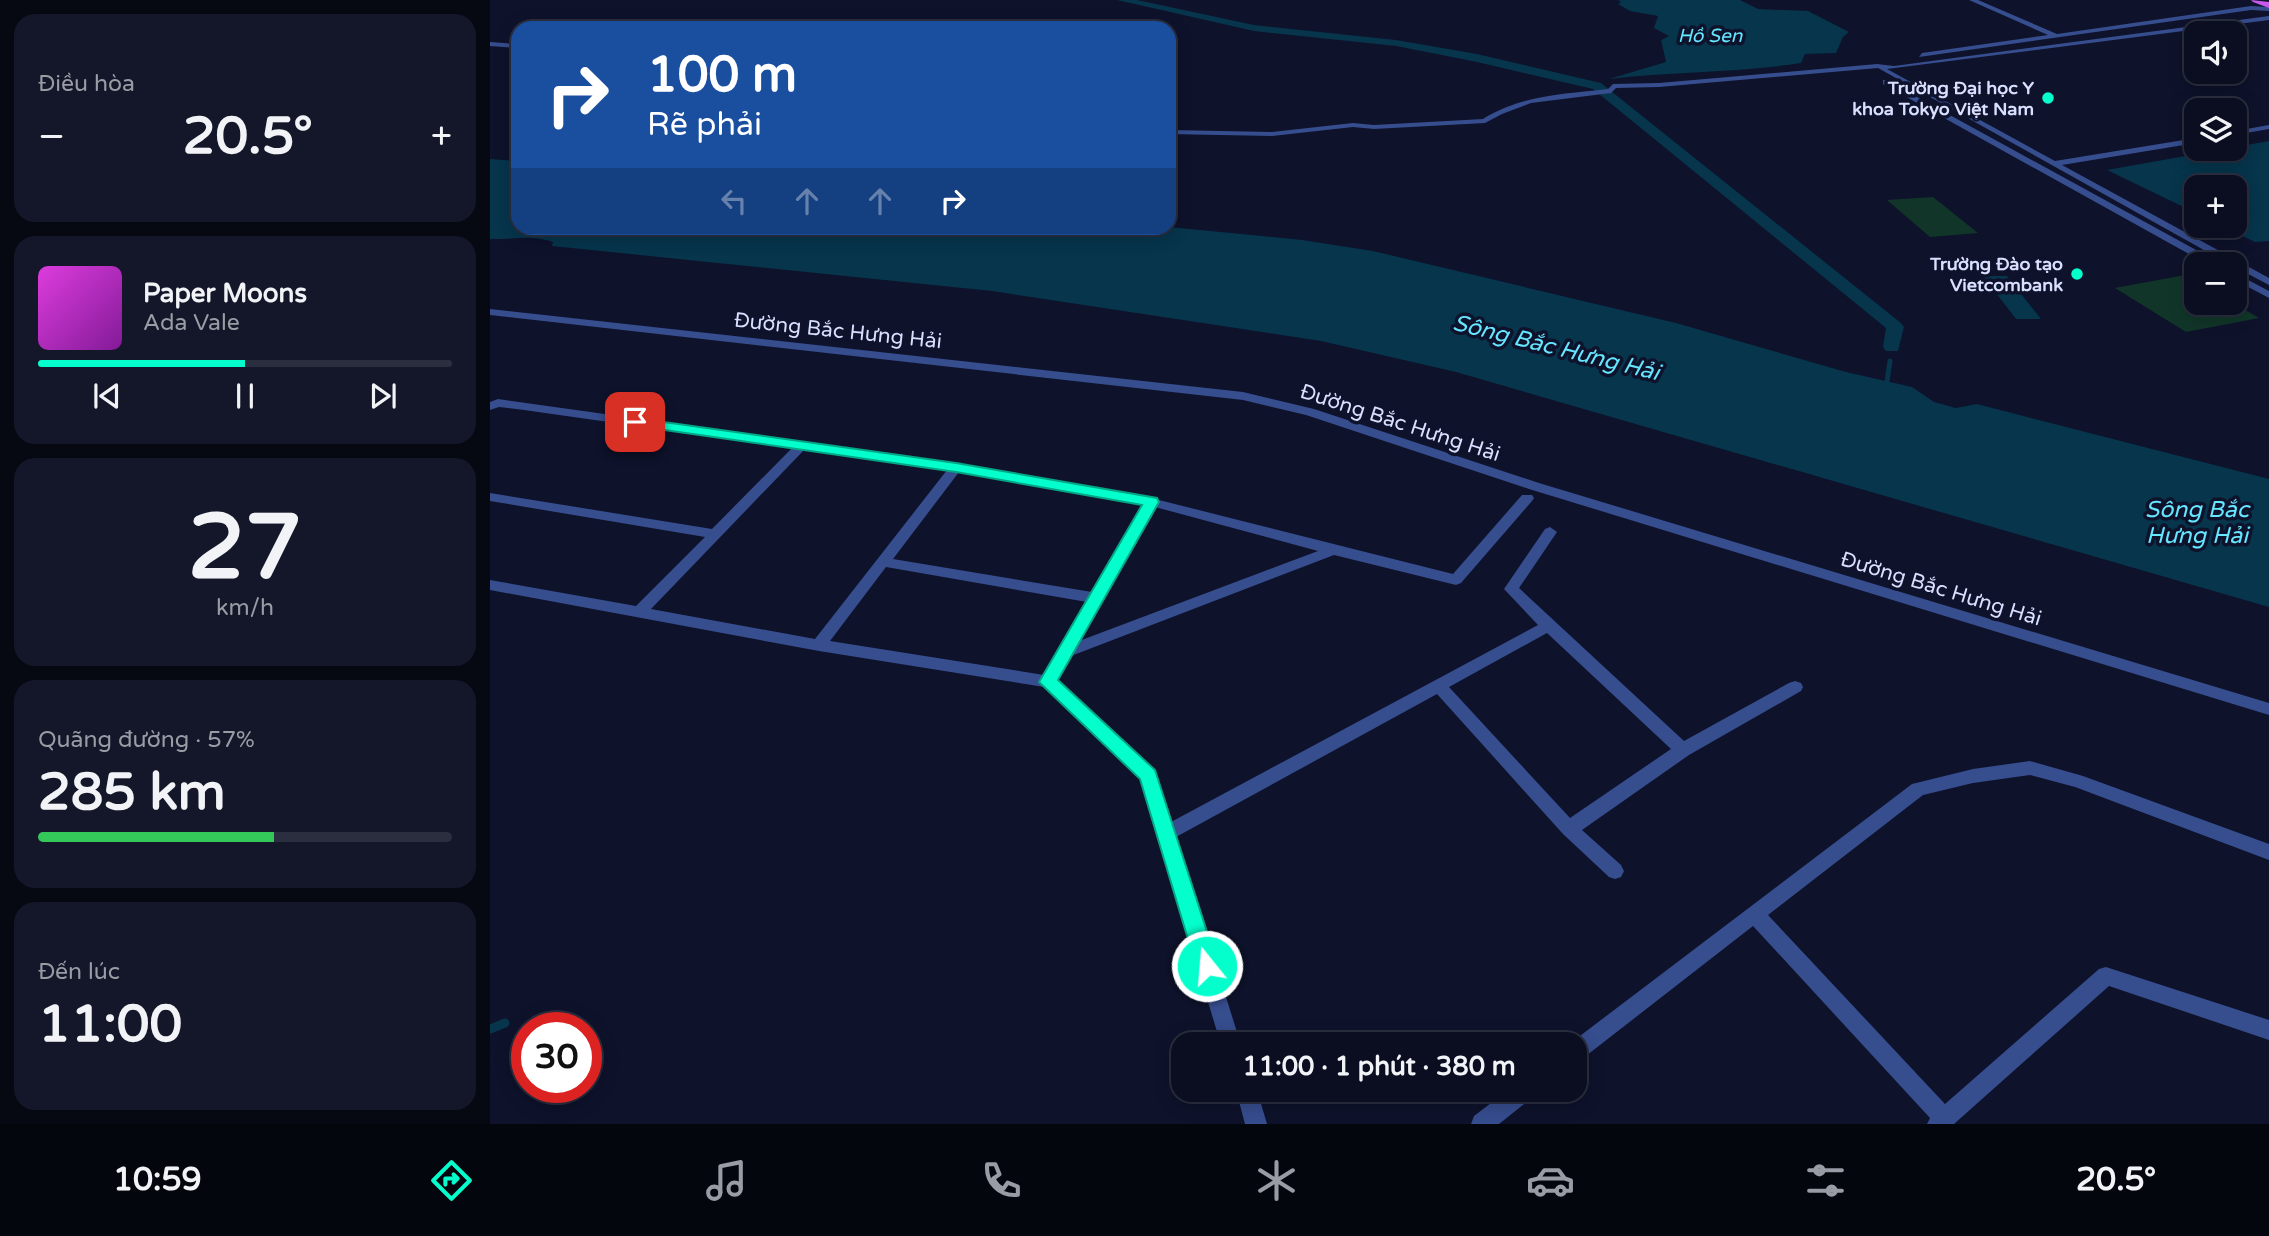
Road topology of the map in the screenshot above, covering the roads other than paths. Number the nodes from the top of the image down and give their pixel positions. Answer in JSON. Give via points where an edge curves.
{"nodes":[{"id":1,"x":1972,"y":0,"type":"edge"},
{"id":2,"x":2256,"y":0,"type":"edge"},
{"id":3,"x":2269,"y":7,"type":"edge"},
{"id":4,"x":2269,"y":19,"type":"edge"},
{"id":5,"x":2057,"y":37,"type":"junction"},
{"id":6,"x":490,"y":44,"type":"edge"},
{"id":7,"x":2076,"y":45,"type":"junction"},
{"id":8,"x":511,"y":46,"type":"edge"},
{"id":9,"x":490,"y":50,"type":"edge"},
{"id":10,"x":511,"y":52,"type":"edge"},
{"id":11,"x":1879,"y":66,"type":"junction"},
{"id":12,"x":1860,"y":68,"type":"junction"},
{"id":13,"x":2269,"y":127,"type":"edge"},
{"id":14,"x":2247,"y":131,"type":"edge"},
{"id":15,"x":1176,"y":132,"type":"edge"},
{"id":16,"x":1280,"y":137,"type":"junction"},
{"id":17,"x":1176,"y":141,"type":"edge"},
{"id":18,"x":2184,"y":142,"type":"edge"},
{"id":19,"x":2054,"y":164,"type":"junction"},
{"id":20,"x":2038,"y":167,"type":"junction"},
{"id":21,"x":2192,"y":252,"type":"edge"},
{"id":22,"x":2215,"y":252,"type":"edge"},
{"id":23,"x":2247,"y":270,"type":"edge"},
{"id":24,"x":2269,"y":282,"type":"edge"},
{"id":25,"x":2247,"y":283,"type":"edge"},
{"id":26,"x":2269,"y":295,"type":"edge"},
{"id":27,"x":490,"y":312,"type":"edge"},
{"id":28,"x":490,"y":406,"type":"edge"},
{"id":29,"x":801,"y":446,"type":"junction"},
{"id":30,"x":956,"y":467,"type":"junction"},
{"id":31,"x":490,"y":497,"type":"edge"},
{"id":32,"x":1527,"y":498,"type":"dead end"},
{"id":33,"x":1152,"y":502,"type":"junction"},
{"id":34,"x":1550,"y":532,"type":"dead end"},
{"id":35,"x":716,"y":534,"type":"junction"},
{"id":36,"x":1333,"y":550,"type":"junction"},
{"id":37,"x":882,"y":562,"type":"junction"},
{"id":38,"x":490,"y":585,"type":"edge"},
{"id":39,"x":1096,"y":598,"type":"junction"},
{"id":40,"x":640,"y":611,"type":"junction"},
{"id":41,"x":1548,"y":626,"type":"junction"},
{"id":42,"x":819,"y":645,"type":"junction"},
{"id":43,"x":1065,"y":652,"type":"junction"},
{"id":44,"x":1048,"y":682,"type":"junction"},
{"id":45,"x":1439,"y":686,"type":"junction"},
{"id":46,"x":1796,"y":687,"type":"dead end"},
{"id":47,"x":2269,"y":709,"type":"edge"},
{"id":48,"x":1683,"y":750,"type":"junction"},
{"id":49,"x":1569,"y":830,"type":"junction"},
{"id":50,"x":1166,"y":834,"type":"junction"},
{"id":51,"x":2269,"y":852,"type":"edge"},
{"id":52,"x":1615,"y":871,"type":"dead end"},
{"id":53,"x":1755,"y":915,"type":"junction"},
{"id":54,"x":2269,"y":1030,"type":"edge"},
{"id":55,"x":1227,"y":1032,"type":"edge"},
{"id":56,"x":1587,"y":1043,"type":"edge"},
{"id":57,"x":1250,"y":1102,"type":"edge"},
{"id":58,"x":1510,"y":1102,"type":"edge"},
{"id":59,"x":1941,"y":1121,"type":"edge"},
{"id":60,"x":1256,"y":1124,"type":"edge"},
{"id":61,"x":1482,"y":1124,"type":"edge"}],
"edges":[{"from":1,"to":5,"type":"street"},
{"from":2,"to":3,"type":"highway"},
{"from":3,"to":5,"type":"street"},
{"from":4,"to":7,"type":"street"},
{"from":5,"to":7,"type":"street"},
{"from":5,"to":11,"type":"street","via":[[1882,61]]},
{"from":6,"to":8,"type":"street"},
{"from":7,"to":11,"type":"street","via":[[1894,68]]},
{"from":9,"to":10,"type":"street"},
{"from":11,"to":12,"type":"street"},
{"from":11,"to":19,"type":"street"},
{"from":12,"to":16,"type":"street","via":[[1613,86],[1612,91],[1527,101],[1485,121]]},
{"from":12,"to":20,"type":"street"},
{"from":13,"to":14,"type":"street"},
{"from":15,"to":16,"type":"street"},
{"from":16,"to":17,"type":"street"},
{"from":18,"to":19,"type":"street"},
{"from":19,"to":20,"type":"street"},
{"from":19,"to":22,"type":"street"},
{"from":20,"to":21,"type":"street"},
{"from":23,"to":24,"type":"street"},
{"from":25,"to":26,"type":"street"},
{"from":27,"to":47,"type":"street","name":"Đường Bắc Hưng Hải","via":[[1243,396],[1310,412],[1534,486]]},
{"from":28,"to":29,"type":"street","via":[[524,406]]},
{"from":29,"to":30,"type":"street"},
{"from":29,"to":35,"type":"street"},
{"from":30,"to":33,"type":"street"},
{"from":30,"to":37,"type":"street"},
{"from":31,"to":35,"type":"street"},
{"from":32,"to":36,"type":"street","via":[[1456,580]]},
{"from":33,"to":36,"type":"street"},
{"from":33,"to":39,"type":"street"},
{"from":34,"to":41,"type":"street","via":[[1511,589]]},
{"from":35,"to":40,"type":"street"},
{"from":36,"to":43,"type":"street"},
{"from":37,"to":39,"type":"street"},
{"from":37,"to":42,"type":"street"},
{"from":38,"to":40,"type":"street"},
{"from":39,"to":43,"type":"street"},
{"from":40,"to":42,"type":"street"},
{"from":41,"to":45,"type":"street"},
{"from":41,"to":48,"type":"street"},
{"from":42,"to":44,"type":"street"},
{"from":43,"to":44,"type":"street"},
{"from":44,"to":50,"type":"street","via":[[1149,775]]},
{"from":45,"to":49,"type":"street"},
{"from":45,"to":50,"type":"street"},
{"from":46,"to":48,"type":"street"},
{"from":48,"to":49,"type":"street"},
{"from":49,"to":52,"type":"street"},
{"from":50,"to":55,"type":"street"},
{"from":51,"to":53,"type":"street","via":[[2030,768],[1918,789]]},
{"from":53,"to":56,"type":"street"},
{"from":53,"to":59,"type":"street"},
{"from":54,"to":59,"type":"street","via":[[2106,976]]},
{"from":57,"to":60,"type":"street"},
{"from":58,"to":61,"type":"street"}]}
